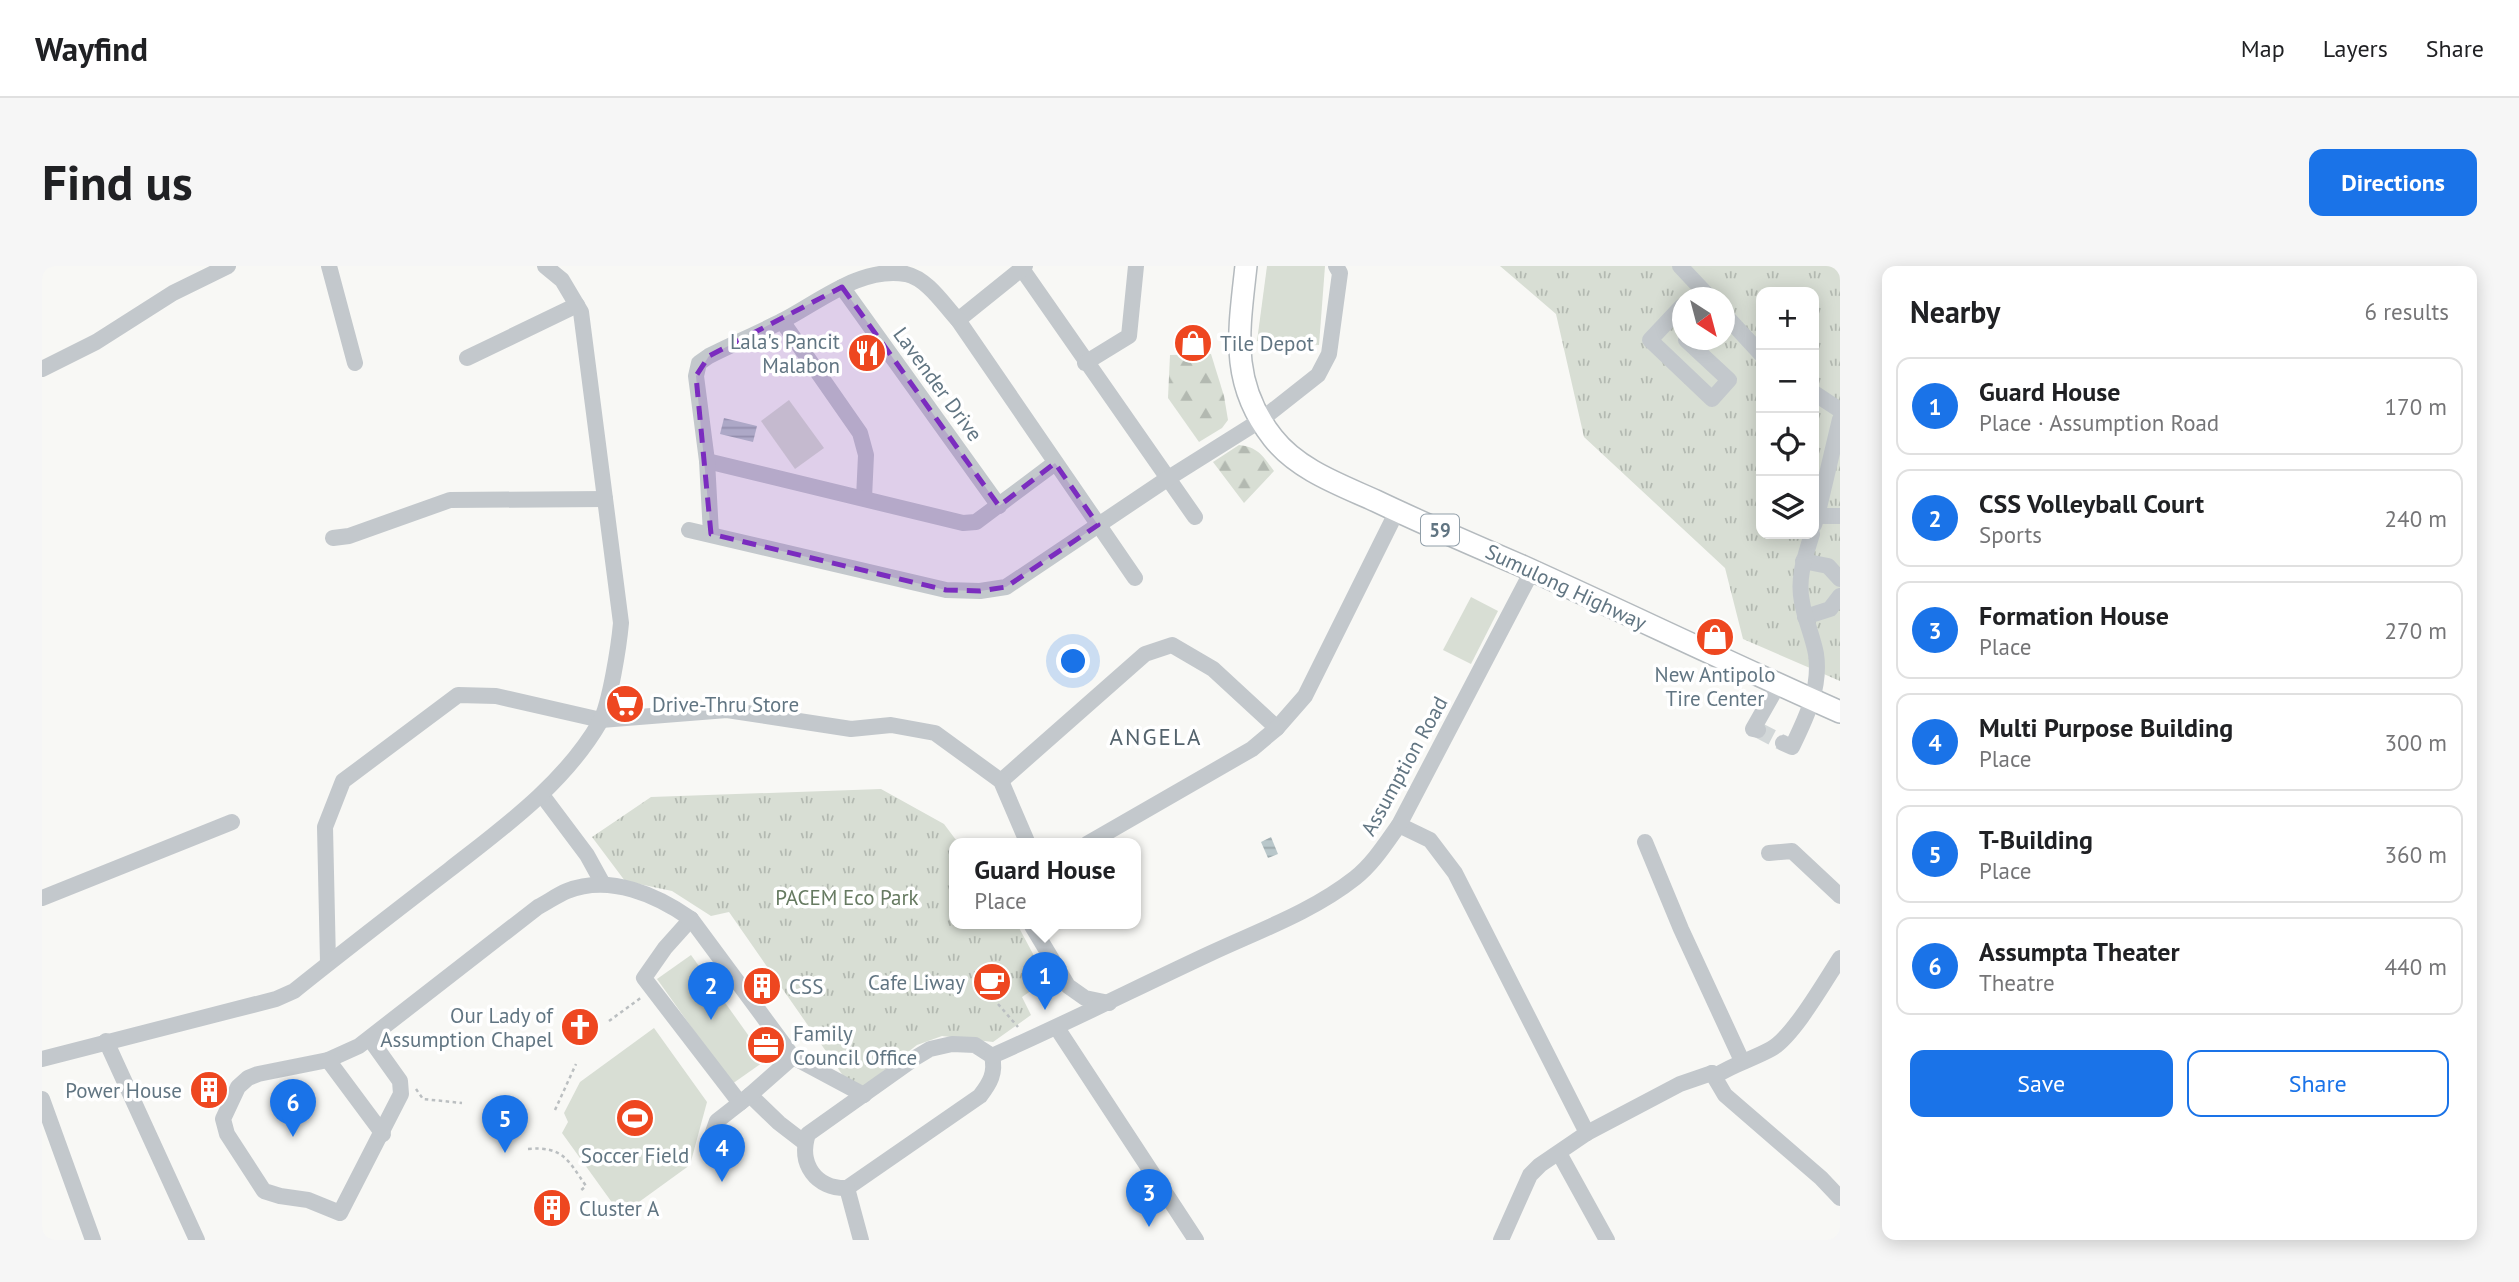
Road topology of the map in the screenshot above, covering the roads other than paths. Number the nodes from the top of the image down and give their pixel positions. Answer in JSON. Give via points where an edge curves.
{"nodes":[{"id":1,"x":228,"y":266,"type":"edge"},
{"id":2,"x":329,"y":266,"type":"edge"},
{"id":3,"x":545,"y":266,"type":"edge"},
{"id":4,"x":1136,"y":266,"type":"edge"},
{"id":5,"x":1246,"y":266,"type":"edge"},
{"id":6,"x":1336,"y":266,"type":"edge"},
{"id":7,"x":1680,"y":266,"type":"edge"},
{"id":8,"x":1024,"y":267,"type":"edge"},
{"id":9,"x":842,"y":286,"type":"junction"},
{"id":10,"x":1695,"y":287,"type":"edge"},
{"id":11,"x":577,"y":305,"type":"junction"},
{"id":12,"x":1672,"y":317,"type":"edge"},
{"id":13,"x":958,"y":320,"type":"junction"},
{"id":14,"x":782,"y":321,"type":"junction"},
{"id":15,"x":1668,"y":322,"type":"junction"},
{"id":16,"x":1672,"y":326,"type":"edge"},
{"id":17,"x":1735,"y":326,"type":"edge"},
{"id":18,"x":1697,"y":350,"type":"edge"},
{"id":19,"x":1757,"y":350,"type":"edge"},
{"id":20,"x":467,"y":358,"type":"dead end"},
{"id":21,"x":355,"y":363,"type":"dead end"},
{"id":22,"x":1085,"y":363,"type":"junction"},
{"id":23,"x":42,"y":369,"type":"edge"},
{"id":24,"x":1819,"y":396,"type":"edge"},
{"id":25,"x":1840,"y":410,"type":"edge"},
{"id":26,"x":1840,"y":419,"type":"edge"},
{"id":27,"x":1261,"y":420,"type":"junction"},
{"id":28,"x":707,"y":461,"type":"junction"},
{"id":29,"x":1055,"y":463,"type":"junction"},
{"id":30,"x":1167,"y":479,"type":"junction"},
{"id":31,"x":864,"y":498,"type":"junction"},
{"id":32,"x":605,"y":499,"type":"junction"},
{"id":33,"x":1819,"y":505,"type":"edge"},
{"id":34,"x":999,"y":506,"type":"junction"},
{"id":35,"x":1397,"y":511,"type":"junction"},
{"id":36,"x":1840,"y":516,"type":"edge"},
{"id":37,"x":1195,"y":517,"type":"dead end"},
{"id":38,"x":1819,"y":520,"type":"edge"},
{"id":39,"x":1098,"y":525,"type":"junction"},
{"id":40,"x":689,"y":530,"type":"dead end"},
{"id":41,"x":711,"y":534,"type":"junction"},
{"id":42,"x":333,"y":538,"type":"dead end"},
{"id":43,"x":1810,"y":539,"type":"edge"},
{"id":44,"x":1803,"y":561,"type":"junction"},
{"id":45,"x":1532,"y":571,"type":"junction"},
{"id":46,"x":1135,"y":578,"type":"dead end"},
{"id":47,"x":1840,"y":579,"type":"edge"},
{"id":48,"x":1840,"y":596,"type":"edge"},
{"id":49,"x":1805,"y":617,"type":"junction"},
{"id":50,"x":1778,"y":685,"type":"junction"},
{"id":51,"x":1814,"y":701,"type":"junction"},
{"id":52,"x":1840,"y":712,"type":"edge"},
{"id":53,"x":601,"y":720,"type":"junction"},
{"id":54,"x":1277,"y":728,"type":"junction"},
{"id":55,"x":1758,"y":730,"type":"dead end"},
{"id":56,"x":1783,"y":743,"type":"dead end"},
{"id":57,"x":1001,"y":781,"type":"junction"},
{"id":58,"x":542,"y":795,"type":"junction"},
{"id":59,"x":232,"y":822,"type":"dead end"},
{"id":60,"x":1399,"y":825,"type":"junction"},
{"id":61,"x":1025,"y":838,"type":"edge"},
{"id":62,"x":1097,"y":838,"type":"edge"},
{"id":63,"x":1645,"y":842,"type":"dead end"},
{"id":64,"x":1769,"y":853,"type":"dead end"},
{"id":65,"x":603,"y":884,"type":"junction"},
{"id":66,"x":1840,"y":896,"type":"edge"},
{"id":67,"x":42,"y":898,"type":"edge"},
{"id":68,"x":691,"y":919,"type":"junction"},
{"id":69,"x":1034,"y":929,"type":"edge"},
{"id":70,"x":1840,"y":958,"type":"edge"},
{"id":71,"x":328,"y":963,"type":"junction"},
{"id":72,"x":1109,"y":1003,"type":"junction"},
{"id":73,"x":1057,"y":1028,"type":"junction"},
{"id":74,"x":370,"y":1040,"type":"junction"},
{"id":75,"x":106,"y":1041,"type":"junction"},
{"id":76,"x":992,"y":1056,"type":"junction"},
{"id":77,"x":793,"y":1057,"type":"junction"},
{"id":78,"x":42,"y":1059,"type":"edge"},
{"id":79,"x":328,"y":1060,"type":"junction"},
{"id":80,"x":1742,"y":1061,"type":"junction"},
{"id":81,"x":1712,"y":1073,"type":"junction"},
{"id":82,"x":864,"y":1095,"type":"junction"},
{"id":83,"x":740,"y":1097,"type":"junction"},
{"id":84,"x":42,"y":1099,"type":"edge"},
{"id":85,"x":383,"y":1133,"type":"junction"},
{"id":86,"x":1587,"y":1133,"type":"junction"},
{"id":87,"x":711,"y":1138,"type":"dead end"},
{"id":88,"x":56,"y":1139,"type":"junction"},
{"id":89,"x":806,"y":1139,"type":"junction"},
{"id":90,"x":42,"y":1148,"type":"edge"},
{"id":91,"x":1559,"y":1153,"type":"junction"},
{"id":92,"x":847,"y":1188,"type":"junction"},
{"id":93,"x":1840,"y":1198,"type":"edge"},
{"id":94,"x":93,"y":1240,"type":"edge"},
{"id":95,"x":197,"y":1240,"type":"edge"},
{"id":96,"x":861,"y":1240,"type":"edge"},
{"id":97,"x":1196,"y":1240,"type":"edge"},
{"id":98,"x":1501,"y":1240,"type":"edge"},
{"id":99,"x":1607,"y":1240,"type":"edge"}],
"edges":[{"from":1,"to":23,"type":"street"},
{"from":2,"to":21,"type":"street"},
{"from":3,"to":11,"type":"street","via":[[562,281]]},
{"from":4,"to":22,"type":"street","via":[[1129,336]]},
{"from":5,"to":27,"type":"main road","name":"Sumulong Highway","number":"59","via":[[1238,339],[1242,375]]},
{"from":6,"to":27,"type":"street","via":[[1340,273],[1329,354],[1318,375]]},
{"from":7,"to":10,"type":"street"},
{"from":8,"to":13,"type":"street"},
{"from":8,"to":22,"type":"street"},
{"from":9,"to":13,"type":"street","via":[[863,278],[907,274],[926,285]]},
{"from":9,"to":14,"type":"street"},
{"from":9,"to":34,"type":"street","name":"Lavender Drive"},
{"from":11,"to":20,"type":"street"},
{"from":11,"to":32,"type":"street"},
{"from":12,"to":15,"type":"street"},
{"from":13,"to":29,"type":"street"},
{"from":14,"to":28,"type":"street","via":[[699,363],[696,376]]},
{"from":14,"to":31,"type":"street","via":[[860,433],[866,456]]},
{"from":15,"to":16,"type":"street"},
{"from":15,"to":18,"type":"street","via":[[1650,340],[1712,399],[1730,380]]},
{"from":17,"to":19,"type":"street"},
{"from":22,"to":30,"type":"street"},
{"from":24,"to":25,"type":"street"},
{"from":26,"to":33,"type":"street"},
{"from":27,"to":30,"type":"street"},
{"from":27,"to":35,"type":"main road","name":"Sumulong Highway","number":"59","via":[[1296,459]]},
{"from":28,"to":31,"type":"street"},
{"from":28,"to":41,"type":"street"},
{"from":29,"to":34,"type":"street"},
{"from":29,"to":39,"type":"street"},
{"from":30,"to":37,"type":"street"},
{"from":30,"to":39,"type":"street"},
{"from":31,"to":34,"type":"street","via":[[963,523],[976,522]]},
{"from":32,"to":42,"type":"street","via":[[450,500]]},
{"from":32,"to":53,"type":"street","via":[[621,623]]},
{"from":35,"to":45,"type":"main road","name":"Sumulong Highway","number":"59"},
{"from":35,"to":54,"type":"street","via":[[1306,696]]},
{"from":36,"to":38,"type":"street"},
{"from":39,"to":41,"type":"street","via":[[1006,587],[980,591],[946,590]]},
{"from":39,"to":46,"type":"street"},
{"from":40,"to":41,"type":"street"},
{"from":43,"to":44,"type":"street"},
{"from":44,"to":47,"type":"street","via":[[1828,566]]},
{"from":44,"to":49,"type":"street","via":[[1800,583]]},
{"from":45,"to":50,"type":"main road","name":"Sumulong Highway","number":"59"},
{"from":45,"to":60,"type":"street","name":"Assumption Road"},
{"from":48,"to":49,"type":"street","via":[[1830,609]]},
{"from":49,"to":51,"type":"street","via":[[1816,655]]},
{"from":50,"to":51,"type":"main road","name":"Sumulong Highway","number":"59"},
{"from":50,"to":55,"type":"street","via":[[1753,729]]},
{"from":51,"to":52,"type":"main road","name":"Sumulong Highway","number":"59"},
{"from":51,"to":56,"type":"street","via":[[1792,747]]},
{"from":53,"to":57,"type":"street","via":[[727,710],[851,729],[891,725],[934,733]]},
{"from":53,"to":58,"type":"street"},
{"from":53,"to":71,"type":"street","via":[[496,696],[458,695],[343,781],[325,827]]},
{"from":54,"to":57,"type":"street","via":[[1213,668],[1172,645],[1145,654]]},
{"from":54,"to":62,"type":"street","via":[[1252,749]]},
{"from":57,"to":61,"type":"street"},
{"from":58,"to":65,"type":"street"},
{"from":58,"to":71,"type":"street"},
{"from":59,"to":67,"type":"street"},
{"from":60,"to":72,"type":"street","name":"Assumption Road","via":[[1357,877],[1323,901]]},
{"from":60,"to":86,"type":"street","via":[[1430,840],[1455,873]]},
{"from":63,"to":80,"type":"street"},
{"from":64,"to":66,"type":"street","via":[[1792,851]]},
{"from":65,"to":68,"type":"street","via":[[640,891]]},
{"from":65,"to":74,"type":"street","via":[[568,891],[538,907]]},
{"from":68,"to":77,"type":"street"},
{"from":68,"to":83,"type":"street","via":[[665,948],[649,984]]},
{"from":69,"to":72,"type":"street","via":[[1068,986],[1085,998]]},
{"from":70,"to":80,"type":"street","via":[[1779,1043]]},
{"from":71,"to":75,"type":"street","via":[[294,991],[276,999]]},
{"from":72,"to":73,"type":"street","name":"Assumption Road"},
{"from":73,"to":76,"type":"street","name":"Assumption Road"},
{"from":73,"to":97,"type":"street"},
{"from":74,"to":79,"type":"street"},
{"from":74,"to":85,"type":"street","via":[[402,1089]]},
{"from":75,"to":78,"type":"street"},
{"from":75,"to":95,"type":"street"},
{"from":76,"to":82,"type":"street","via":[[975,1045],[930,1049]]},
{"from":76,"to":92,"type":"street","via":[[993,1073],[980,1096]]},
{"from":77,"to":82,"type":"street"},
{"from":77,"to":83,"type":"street"},
{"from":79,"to":85,"type":"street"},
{"from":79,"to":85,"type":"street","via":[[248,1078],[225,1112],[227,1134],[264,1191],[340,1213]]},
{"from":80,"to":81,"type":"street","via":[[1717,1075]]},
{"from":81,"to":86,"type":"street","via":[[1680,1084]]},
{"from":81,"to":93,"type":"street","via":[[1725,1095]]},
{"from":82,"to":89,"type":"street"},
{"from":83,"to":87,"type":"street","via":[[717,1121]]},
{"from":83,"to":89,"type":"street"},
{"from":84,"to":88,"type":"street"},
{"from":86,"to":91,"type":"street"},
{"from":88,"to":90,"type":"street"},
{"from":88,"to":94,"type":"street"},
{"from":89,"to":92,"type":"street","via":[[810,1171],[827,1186]]},
{"from":91,"to":98,"type":"street","via":[[1530,1175]]},
{"from":91,"to":99,"type":"street"},
{"from":92,"to":96,"type":"street"}]}
